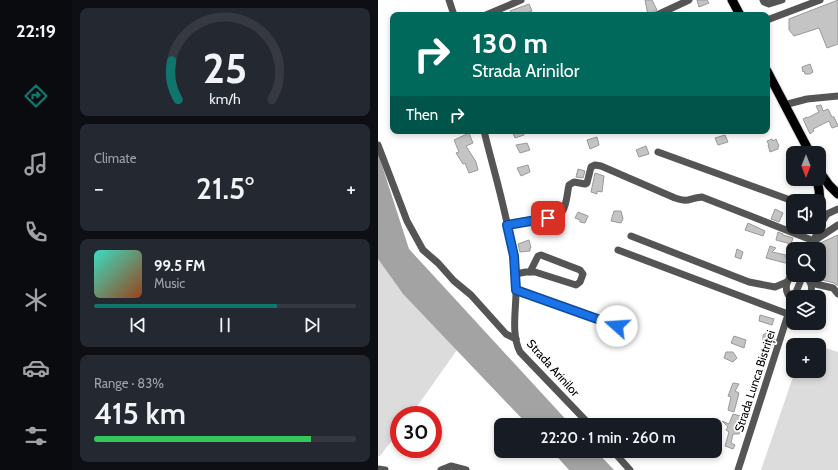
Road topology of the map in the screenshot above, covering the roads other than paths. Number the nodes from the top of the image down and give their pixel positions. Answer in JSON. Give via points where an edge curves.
{"nodes":[{"id":1,"x":449,"y":0,"type":"edge"},
{"id":2,"x":521,"y":0,"type":"edge"},
{"id":3,"x":689,"y":0,"type":"edge"},
{"id":4,"x":732,"y":0,"type":"edge"},
{"id":5,"x":763,"y":0,"type":"edge"},
{"id":6,"x":782,"y":0,"type":"edge"},
{"id":7,"x":820,"y":0,"type":"edge"},
{"id":8,"x":453,"y":12,"type":"edge"},
{"id":9,"x":493,"y":12,"type":"edge"},
{"id":10,"x":663,"y":12,"type":"edge"},
{"id":11,"x":738,"y":12,"type":"edge"},
{"id":12,"x":770,"y":19,"type":"edge"},
{"id":13,"x":770,"y":77,"type":"edge"},
{"id":14,"x":838,"y":96,"type":"edge"},
{"id":15,"x":784,"y":105,"type":"junction"},
{"id":16,"x":485,"y":134,"type":"edge"},
{"id":17,"x":378,"y":145,"type":"edge"},
{"id":18,"x":805,"y":146,"type":"edge"},
{"id":19,"x":658,"y":152,"type":"dead end"},
{"id":20,"x":826,"y":180,"type":"edge"},
{"id":21,"x":838,"y":194,"type":"edge"},
{"id":22,"x":786,"y":198,"type":"edge"},
{"id":23,"x":838,"y":209,"type":"edge"},
{"id":24,"x":826,"y":216,"type":"edge"},
{"id":25,"x":838,"y":224,"type":"edge"},
{"id":26,"x":507,"y":225,"type":"junction"},
{"id":27,"x":816,"y":234,"type":"edge"},
{"id":28,"x":631,"y":236,"type":"dead end"},
{"id":29,"x":814,"y":241,"type":"junction"},
{"id":30,"x":618,"y":250,"type":"dead end"},
{"id":31,"x":530,"y":272,"type":"junction"},
{"id":32,"x":515,"y":274,"type":"junction"},
{"id":33,"x":787,"y":282,"type":"joint"},
{"id":34,"x":811,"y":283,"type":"joint"},
{"id":35,"x":516,"y":290,"type":"junction"},
{"id":36,"x":786,"y":290,"type":"edge"},
{"id":37,"x":812,"y":290,"type":"edge"},
{"id":38,"x":838,"y":294,"type":"edge"},
{"id":39,"x":786,"y":313,"type":"edge"},
{"id":40,"x":786,"y":320,"type":"edge"},
{"id":41,"x":631,"y":331,"type":"dead end"},
{"id":42,"x":516,"y":339,"type":"junction"},
{"id":43,"x":583,"y":418,"type":"edge"},
{"id":44,"x":619,"y":458,"type":"edge"},
{"id":45,"x":378,"y":469,"type":"edge"},
{"id":46,"x":385,"y":470,"type":"edge"},
{"id":47,"x":441,"y":470,"type":"edge"},
{"id":48,"x":466,"y":470,"type":"edge"},
{"id":49,"x":630,"y":470,"type":"edge"},
{"id":50,"x":738,"y":470,"type":"edge"}],
"edges":[{"from":1,"to":8,"type":"street"},
{"from":2,"to":9,"type":"street"},
{"from":3,"to":10,"type":"street"},
{"from":4,"to":11,"type":"main road"},
{"from":5,"to":6,"type":"street","via":[[769,4]]},
{"from":7,"to":12,"type":"street"},
{"from":13,"to":15,"type":"main road"},
{"from":14,"to":15,"type":"street","via":[[807,99]]},
{"from":15,"to":18,"type":"main road"},
{"from":16,"to":26,"type":"street","name":"Strada Arinilor"},
{"from":17,"to":42,"type":"street","via":[[407,221],[423,250],[471,295],[506,334]]},
{"from":19,"to":22,"type":"street"},
{"from":20,"to":21,"type":"main road"},
{"from":23,"to":24,"type":"street"},
{"from":25,"to":29,"type":"street"},
{"from":26,"to":29,"type":"street","via":[[558,215],[562,212],[569,185],[574,182],[587,183],[590,169],[595,165],[684,202],[702,197]]},
{"from":26,"to":32,"type":"street","name":"Strada Arinilor"},
{"from":27,"to":29,"type":"street"},
{"from":28,"to":33,"type":"street","via":[[749,282],[775,287]]},
{"from":30,"to":39,"type":"street"},
{"from":31,"to":31,"type":"street","via":[[576,285],[583,274],[580,270],[541,255]]},
{"from":31,"to":32,"type":"street"},
{"from":32,"to":35,"type":"street","name":"Strada Arinilor"},
{"from":33,"to":36,"type":"street"},
{"from":34,"to":37,"type":"street"},
{"from":34,"to":38,"type":"street","via":[[833,288]]},
{"from":35,"to":41,"type":"street"},
{"from":35,"to":42,"type":"street","name":"Strada Arinilor"},
{"from":40,"to":50,"type":"street","name":"Strada Lunca Bistriței"},
{"from":42,"to":43,"type":"street","name":"Strada Arinilor","via":[[520,352]]},
{"from":44,"to":49,"type":"street"},
{"from":45,"to":46,"type":"street"},
{"from":47,"to":48,"type":"street","via":[[451,466]]}]}
